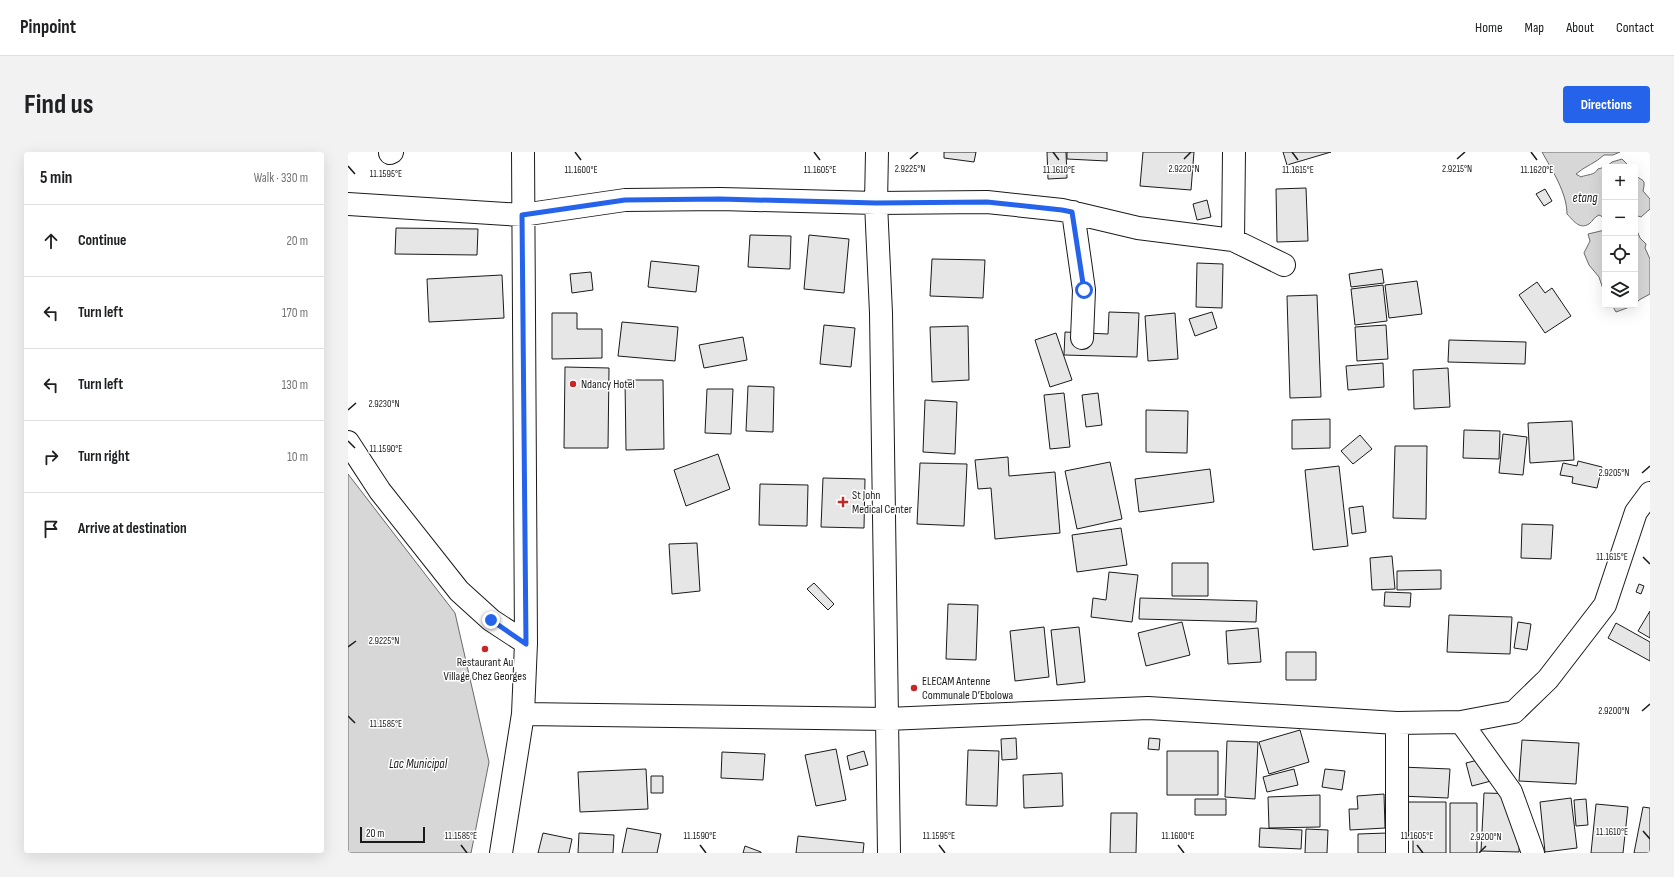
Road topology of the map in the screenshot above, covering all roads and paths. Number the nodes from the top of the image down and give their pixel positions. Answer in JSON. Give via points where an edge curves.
{"nodes":[{"id":1,"x":522,"y":152,"type":"edge"},
{"id":2,"x":877,"y":152,"type":"edge"},
{"id":3,"x":1234,"y":152,"type":"edge"},
{"id":4,"x":876,"y":203,"type":"junction"},
{"id":5,"x":348,"y":204,"type":"edge"},
{"id":6,"x":1072,"y":212,"type":"junction"},
{"id":7,"x":522,"y":215,"type":"junction"},
{"id":8,"x":1233,"y":240,"type":"junction"},
{"id":9,"x":1284,"y":265,"type":"dead end"},
{"id":10,"x":1082,"y":338,"type":"dead end"},
{"id":11,"x":348,"y":442,"type":"edge"},
{"id":12,"x":1650,"y":493,"type":"edge"},
{"id":13,"x":526,"y":644,"type":"junction"},
{"id":14,"x":523,"y":714,"type":"junction"},
{"id":15,"x":887,"y":719,"type":"junction"},
{"id":16,"x":1461,"y":722,"type":"junction"},
{"id":17,"x":1397,"y":723,"type":"junction"},
{"id":18,"x":501,"y":853,"type":"edge"},
{"id":19,"x":889,"y":853,"type":"edge"},
{"id":20,"x":1397,"y":853,"type":"edge"},
{"id":21,"x":1533,"y":853,"type":"edge"}],
"edges":[{"from":1,"to":7,"type":"street"},
{"from":2,"to":4,"type":"street"},
{"from":3,"to":8,"type":"street"},
{"from":4,"to":6,"type":"street","via":[[987,202]]},
{"from":4,"to":7,"type":"street","via":[[720,199],[625,200]]},
{"from":4,"to":15,"type":"street","via":[[881,321]]},
{"from":5,"to":7,"type":"street"},
{"from":6,"to":8,"type":"street","via":[[1138,228]]},
{"from":6,"to":10,"type":"street","via":[[1084,290]]},
{"from":7,"to":13,"type":"street"},
{"from":8,"to":9,"type":"street"},
{"from":11,"to":13,"type":"street","via":[[380,491],[459,590],[491,620]]},
{"from":12,"to":16,"type":"street","via":[[1636,512],[1605,605],[1548,678],[1514,712]]},
{"from":13,"to":14,"type":"street"},
{"from":14,"to":15,"type":"street"},
{"from":14,"to":18,"type":"street"},
{"from":15,"to":17,"type":"street","via":[[1148,708]]},
{"from":15,"to":19,"type":"street"},
{"from":16,"to":17,"type":"street"},
{"from":16,"to":21,"type":"street","via":[[1511,792]]},
{"from":17,"to":20,"type":"street"}]}
